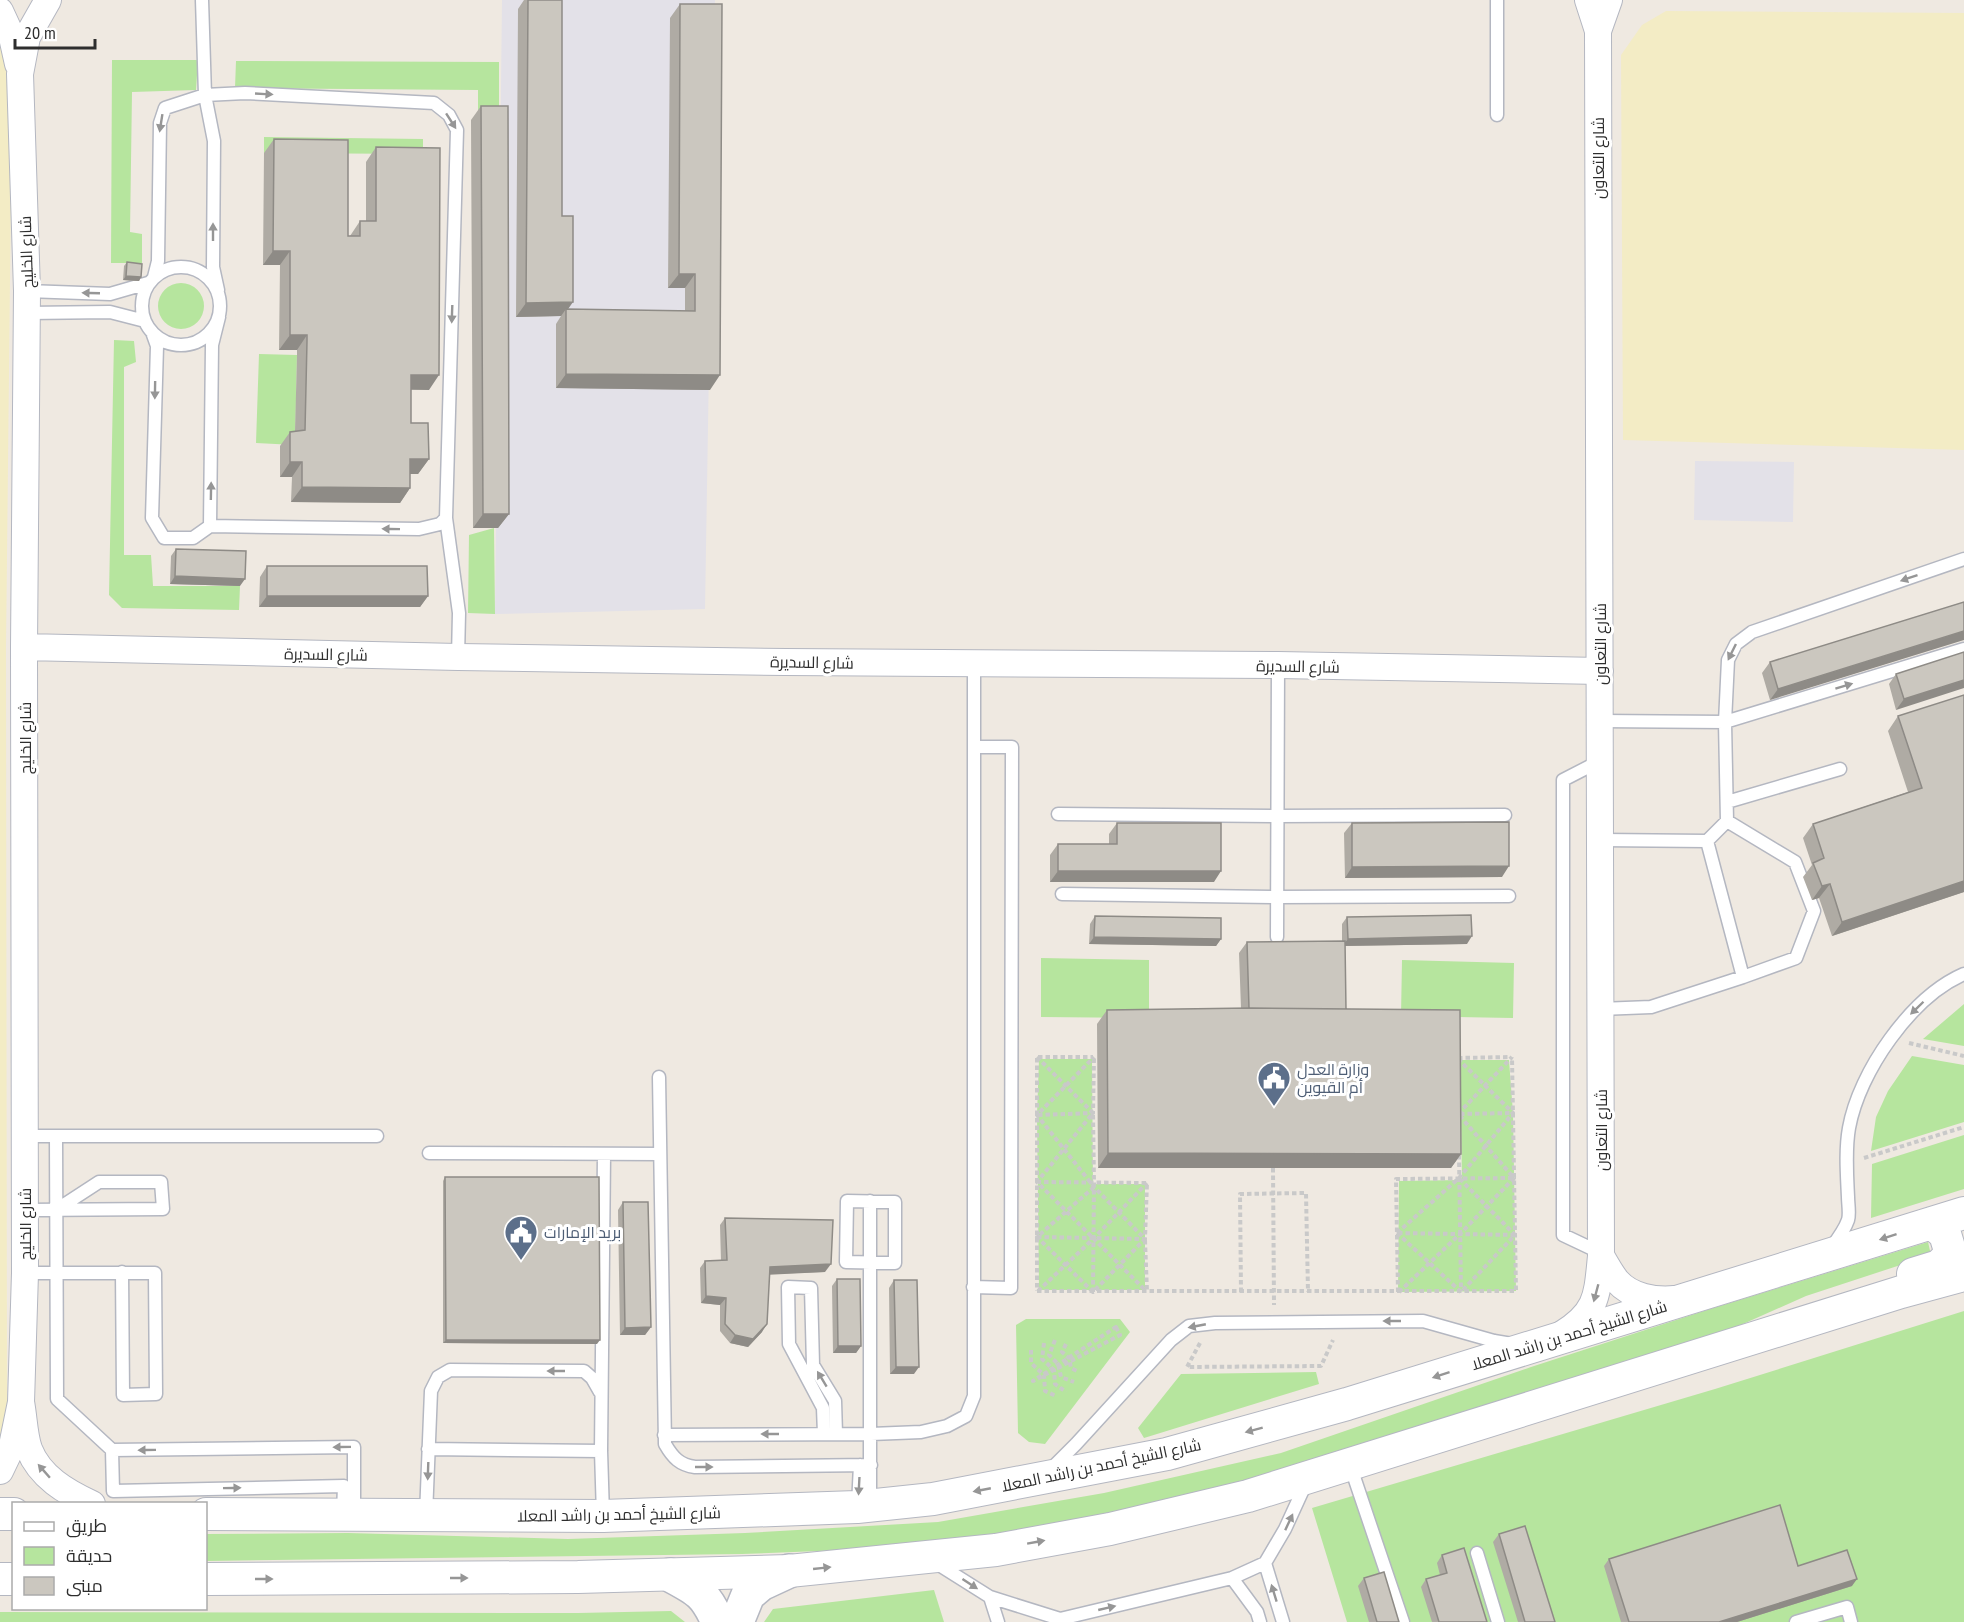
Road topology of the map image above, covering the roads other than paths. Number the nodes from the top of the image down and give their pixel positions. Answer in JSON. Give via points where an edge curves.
{"nodes":[{"id":1,"x":48,"y":0,"type":"edge"},
{"id":2,"x":202,"y":0,"type":"edge"},
{"id":3,"x":1497,"y":0,"type":"edge"},
{"id":4,"x":1588,"y":0,"type":"edge"},
{"id":5,"x":1609,"y":0,"type":"edge"},
{"id":6,"x":0,"y":11,"type":"edge"},
{"id":7,"x":1598,"y":31,"type":"junction"},
{"id":8,"x":20,"y":74,"type":"junction"},
{"id":9,"x":205,"y":94,"type":"junction"},
{"id":10,"x":1497,"y":115,"type":"dead end"},
{"id":11,"x":151,"y":280,"type":"junction"},
{"id":12,"x":218,"y":290,"type":"junction"},
{"id":13,"x":27,"y":302,"type":"junction"},
{"id":14,"x":219,"y":317,"type":"junction"},
{"id":15,"x":145,"y":321,"type":"junction"},
{"id":16,"x":152,"y":333,"type":"junction"},
{"id":17,"x":446,"y":518,"type":"junction"},
{"id":18,"x":210,"y":526,"type":"junction"},
{"id":19,"x":1964,"y":559,"type":"edge"},
{"id":20,"x":24,"y":647,"type":"junction"},
{"id":21,"x":1964,"y":649,"type":"edge"},
{"id":22,"x":458,"y":657,"type":"junction"},
{"id":23,"x":974,"y":663,"type":"junction"},
{"id":24,"x":1278,"y":665,"type":"junction"},
{"id":25,"x":1600,"y":671,"type":"junction"},
{"id":26,"x":1600,"y":721,"type":"junction"},
{"id":27,"x":1725,"y":722,"type":"junction"},
{"id":28,"x":974,"y":747,"type":"junction"},
{"id":29,"x":1600,"y":761,"type":"junction"},
{"id":30,"x":1840,"y":769,"type":"dead end"},
{"id":31,"x":1727,"y":802,"type":"junction"},
{"id":32,"x":1058,"y":814,"type":"dead end"},
{"id":33,"x":1504,"y":815,"type":"dead end"},
{"id":34,"x":1277,"y":816,"type":"junction"},
{"id":35,"x":1727,"y":821,"type":"junction"},
{"id":36,"x":1601,"y":840,"type":"junction"},
{"id":37,"x":1707,"y":841,"type":"junction"},
{"id":38,"x":1062,"y":894,"type":"dead end"},
{"id":39,"x":1509,"y":896,"type":"dead end"},
{"id":40,"x":1278,"y":897,"type":"junction"},
{"id":41,"x":1277,"y":937,"type":"dead end"},
{"id":42,"x":1964,"y":974,"type":"edge"},
{"id":43,"x":1743,"y":977,"type":"junction"},
{"id":44,"x":1600,"y":1009,"type":"junction"},
{"id":45,"x":660,"y":1077,"type":"dead end"},
{"id":46,"x":26,"y":1136,"type":"junction"},
{"id":47,"x":56,"y":1136,"type":"junction"},
{"id":48,"x":377,"y":1136,"type":"dead end"},
{"id":49,"x":429,"y":1153,"type":"dead end"},
{"id":50,"x":660,"y":1154,"type":"junction"},
{"id":51,"x":604,"y":1155,"type":"junction"},
{"id":52,"x":870,"y":1201,"type":"junction"},
{"id":53,"x":25,"y":1210,"type":"junction"},
{"id":54,"x":56,"y":1210,"type":"junction"},
{"id":55,"x":1964,"y":1213,"type":"edge"},
{"id":56,"x":1932,"y":1223,"type":"junction"},
{"id":57,"x":1601,"y":1255,"type":"junction"},
{"id":58,"x":1819,"y":1259,"type":"junction"},
{"id":59,"x":871,"y":1263,"type":"junction"},
{"id":60,"x":122,"y":1272,"type":"junction"},
{"id":61,"x":25,"y":1273,"type":"junction"},
{"id":62,"x":56,"y":1273,"type":"junction"},
{"id":63,"x":1964,"y":1275,"type":"edge"},
{"id":64,"x":973,"y":1287,"type":"junction"},
{"id":65,"x":1687,"y":1298,"type":"junction"},
{"id":66,"x":1541,"y":1343,"type":"junction"},
{"id":67,"x":1694,"y":1358,"type":"junction"},
{"id":68,"x":602,"y":1396,"type":"junction"},
{"id":69,"x":21,"y":1402,"type":"junction"},
{"id":70,"x":830,"y":1434,"type":"junction"},
{"id":71,"x":871,"y":1434,"type":"junction"},
{"id":72,"x":664,"y":1435,"type":"junction"},
{"id":73,"x":428,"y":1449,"type":"junction"},
{"id":74,"x":112,"y":1450,"type":"junction"},
{"id":75,"x":602,"y":1451,"type":"junction"},
{"id":76,"x":865,"y":1465,"type":"junction"},
{"id":77,"x":1350,"y":1465,"type":"junction"},
{"id":78,"x":0,"y":1471,"type":"edge"},
{"id":79,"x":1041,"y":1478,"type":"junction"},
{"id":80,"x":1309,"y":1478,"type":"junction"},
{"id":81,"x":90,"y":1502,"type":"edge"},
{"id":82,"x":864,"y":1507,"type":"junction"},
{"id":83,"x":207,"y":1514,"type":"edge"},
{"id":84,"x":348,"y":1514,"type":"junction"},
{"id":85,"x":426,"y":1515,"type":"junction"},
{"id":86,"x":603,"y":1516,"type":"junction"},
{"id":87,"x":1477,"y":1553,"type":"dead end"},
{"id":88,"x":928,"y":1557,"type":"junction"},
{"id":89,"x":1264,"y":1563,"type":"junction"},
{"id":90,"x":789,"y":1571,"type":"junction"},
{"id":91,"x":670,"y":1575,"type":"junction"},
{"id":92,"x":1232,"y":1578,"type":"junction"},
{"id":93,"x":207,"y":1579,"type":"edge"},
{"id":94,"x":990,"y":1598,"type":"junction"},
{"id":95,"x":1061,"y":1620,"type":"edge"},
{"id":96,"x":718,"y":1622,"type":"edge"},
{"id":97,"x":736,"y":1622,"type":"edge"},
{"id":98,"x":998,"y":1622,"type":"edge"},
{"id":99,"x":1260,"y":1622,"type":"edge"},
{"id":100,"x":1283,"y":1622,"type":"edge"},
{"id":101,"x":1403,"y":1622,"type":"edge"},
{"id":102,"x":1498,"y":1622,"type":"edge"},
{"id":103,"x":1796,"y":1622,"type":"edge"},
{"id":104,"x":1851,"y":1622,"type":"edge"}],
"edges":[{"from":1,"to":8,"type":"street","name":"شارع الخليج","via":[[27,37]]},
{"from":2,"to":9,"type":"lane"},
{"from":3,"to":10,"type":"lane"},
{"from":4,"to":7,"type":"street","name":"شارع التعاون"},
{"from":5,"to":7,"type":"street","name":"شارع التعاون"},
{"from":6,"to":8,"type":"street","name":"شارع الخليج","via":[[12,38]]},
{"from":7,"to":25,"type":"street","name":"شارع التعاون"},
{"from":8,"to":13,"type":"street","name":"شارع الخليج"},
{"from":9,"to":11,"type":"lane","one_way":true,"via":[[165,108],[160,123],[158,261]]},
{"from":12,"to":9,"type":"lane","one_way":true,"via":[[213,267],[214,141]]},
{"from":9,"to":17,"type":"lane","one_way":true,"via":[[434,103],[449,115],[457,130]]},
{"from":11,"to":12,"type":"lane","via":[[170,267],[186,266],[210,278]]},
{"from":11,"to":13,"type":"lane","one_way":true,"via":[[110,294]]},
{"from":11,"to":15,"type":"lane","via":[[141,308]]},
{"from":12,"to":14,"type":"lane"},
{"from":13,"to":15,"type":"lane","via":[[110,312]]},
{"from":13,"to":20,"type":"street","name":"شارع الخليج"},
{"from":14,"to":16,"type":"lane","via":[[213,330],[190,344],[163,341]]},
{"from":18,"to":14,"type":"lane","one_way":true,"via":[[212,345]]},
{"from":15,"to":16,"type":"lane"},
{"from":16,"to":18,"type":"lane","one_way":true,"via":[[157,346],[152,518],[164,538],[193,538]]},
{"from":17,"to":18,"type":"lane","one_way":true,"via":[[440,524],[419,529]]},
{"from":17,"to":22,"type":"lane","via":[[459,613]]},
{"from":19,"to":27,"type":"lane","one_way":true,"via":[[1752,632],[1736,644],[1728,660]]},
{"from":20,"to":22,"type":"street","name":"شارع السديرة"},
{"from":20,"to":46,"type":"street","name":"شارع الخليج"},
{"from":27,"to":21,"type":"lane","one_way":true},
{"from":22,"to":23,"type":"street","name":"شارع السديرة"},
{"from":23,"to":24,"type":"street","name":"شارع السديرة"},
{"from":23,"to":28,"type":"lane"},
{"from":24,"to":25,"type":"street","name":"شارع السديرة"},
{"from":24,"to":34,"type":"lane"},
{"from":25,"to":26,"type":"street","name":"شارع التعاون"},
{"from":26,"to":27,"type":"lane"},
{"from":26,"to":29,"type":"street","name":"شارع التعاون"},
{"from":27,"to":31,"type":"lane"},
{"from":28,"to":64,"type":"lane"},
{"from":28,"to":64,"type":"lane","via":[[1012,747],[1011,1288]]},
{"from":29,"to":36,"type":"street","name":"شارع التعاون"},
{"from":29,"to":57,"type":"lane","via":[[1563,780],[1563,1234]]},
{"from":30,"to":31,"type":"lane"},
{"from":31,"to":35,"type":"lane"},
{"from":32,"to":34,"type":"lane"},
{"from":33,"to":34,"type":"lane"},
{"from":34,"to":40,"type":"lane"},
{"from":35,"to":37,"type":"lane"},
{"from":35,"to":43,"type":"lane","via":[[1795,862],[1814,911],[1796,958]]},
{"from":36,"to":37,"type":"lane"},
{"from":36,"to":44,"type":"street","name":"شارع التعاون"},
{"from":37,"to":43,"type":"lane"},
{"from":38,"to":40,"type":"lane"},
{"from":39,"to":40,"type":"lane"},
{"from":40,"to":41,"type":"lane"},
{"from":42,"to":58,"type":"lane","one_way":true,"via":[[1916,1008],[1881,1051],[1861,1089],[1849,1128],[1848,1219],[1833,1246]]},
{"from":43,"to":44,"type":"lane","via":[[1652,1007]]},
{"from":44,"to":57,"type":"street","name":"شارع التعاون"},
{"from":45,"to":50,"type":"lane"},
{"from":46,"to":47,"type":"lane"},
{"from":46,"to":53,"type":"street","name":"شارع الخليج"},
{"from":47,"to":48,"type":"lane"},
{"from":47,"to":54,"type":"lane"},
{"from":49,"to":51,"type":"lane"},
{"from":50,"to":51,"type":"lane"},
{"from":50,"to":72,"type":"lane"},
{"from":51,"to":68,"type":"lane"},
{"from":52,"to":59,"type":"lane"},
{"from":52,"to":59,"type":"lane","via":[[847,1201],[846,1262]]},
{"from":52,"to":59,"type":"lane","via":[[896,1202],[895,1263]]},
{"from":53,"to":54,"type":"lane"},
{"from":53,"to":61,"type":"street","name":"شارع الخليج"},
{"from":54,"to":54,"type":"lane","via":[[99,1182],[161,1182],[163,1209]]},
{"from":54,"to":62,"type":"lane"},
{"from":55,"to":56,"type":"street","name":"شارع الشيخ أحمد بن راشد المعلا"},
{"from":56,"to":58,"type":"street","name":"شارع الشيخ أحمد بن راشد المعلا","one_way":true},
{"from":56,"to":67,"type":"street","via":[[1945,1234],[1951,1254],[1939,1266],[1812,1306]]},
{"from":57,"to":65,"type":"street","via":[[1617,1282],[1637,1294],[1659,1300]]},
{"from":57,"to":66,"type":"street","name":"شارع التعاون","one_way":true,"via":[[1598,1290],[1591,1310],[1581,1323]]},
{"from":58,"to":65,"type":"street","name":"شارع الشيخ أحمد بن راشد المعلا"},
{"from":59,"to":71,"type":"lane"},
{"from":60,"to":60,"type":"lane","via":[[123,1395],[156,1394],[155,1273]]},
{"from":60,"to":62,"type":"lane"},
{"from":61,"to":62,"type":"lane"},
{"from":61,"to":69,"type":"street","name":"شارع الخليج"},
{"from":62,"to":74,"type":"lane","via":[[57,1399]]},
{"from":63,"to":67,"type":"street"},
{"from":64,"to":71,"type":"lane","via":[[974,1396],[966,1416],[947,1426],[921,1431]]},
{"from":65,"to":66,"type":"street","name":"شارع الشيخ أحمد بن راشد المعلا"},
{"from":66,"to":79,"type":"street","name":"شارع الشيخ أحمد بن راشد المعلا","one_way":true,"via":[[1347,1404],[1167,1454]]},
{"from":66,"to":79,"type":"lane","one_way":true,"via":[[1494,1341],[1423,1321],[1189,1326],[1171,1340]]},
{"from":67,"to":77,"type":"street"},
{"from":68,"to":73,"type":"lane","one_way":true,"via":[[584,1371],[450,1370],[438,1377],[430,1391]]},
{"from":68,"to":75,"type":"lane"},
{"from":69,"to":78,"type":"street","name":"شارع الخليج","via":[[12,1446]]},
{"from":81,"to":69,"type":"street","name":"شارع الخليج","one_way":true,"via":[[66,1492],[41,1471],[29,1448]]},
{"from":70,"to":70,"type":"lane","one_way":true,"via":[[836,1401],[813,1365],[811,1288],[788,1287],[789,1344],[824,1408]]},
{"from":70,"to":71,"type":"lane"},
{"from":70,"to":72,"type":"lane","one_way":true},
{"from":71,"to":76,"type":"lane"},
{"from":72,"to":76,"type":"lane","one_way":true,"via":[[671,1454],[686,1466]]},
{"from":73,"to":75,"type":"lane"},
{"from":73,"to":85,"type":"lane","one_way":true},
{"from":74,"to":84,"type":"lane","one_way":true,"via":[[112,1491],[344,1486]]},
{"from":84,"to":74,"type":"lane","one_way":true,"via":[[354,1447]]},
{"from":75,"to":86,"type":"lane"},
{"from":76,"to":82,"type":"lane"},
{"from":77,"to":80,"type":"street"},
{"from":77,"to":101,"type":"lane"},
{"from":79,"to":82,"type":"street","name":"شارع الشيخ أحمد بن راشد المعلا","one_way":true,"via":[[933,1499]]},
{"from":88,"to":80,"type":"street","one_way":true,"via":[[996,1550],[1110,1529]]},
{"from":89,"to":80,"type":"lane","one_way":true},
{"from":82,"to":86,"type":"street","name":"شارع الشيخ أحمد بن راشد المعلا"},
{"from":83,"to":84,"type":"street","name":"شارع الشيخ أحمد بن راشد المعلا"},
{"from":84,"to":85,"type":"street","name":"شارع الشيخ أحمد بن راشد المعلا"},
{"from":85,"to":86,"type":"street","name":"شارع الشيخ أحمد بن راشد المعلا"},
{"from":87,"to":102,"type":"lane"},
{"from":90,"to":88,"type":"street","one_way":true},
{"from":88,"to":94,"type":"lane","one_way":true},
{"from":89,"to":92,"type":"lane"},
{"from":100,"to":89,"type":"lane","one_way":true},
{"from":90,"to":91,"type":"street"},
{"from":90,"to":97,"type":"main road","via":[[748,1595]]},
{"from":93,"to":91,"type":"street","one_way":true},
{"from":91,"to":96,"type":"main road","via":[[708,1600]]},
{"from":95,"to":92,"type":"lane","one_way":true},
{"from":92,"to":99,"type":"lane"},
{"from":94,"to":95,"type":"lane"},
{"from":94,"to":98,"type":"lane"},
{"from":103,"to":104,"type":"lane","via":[[1847,1607]]}]}
